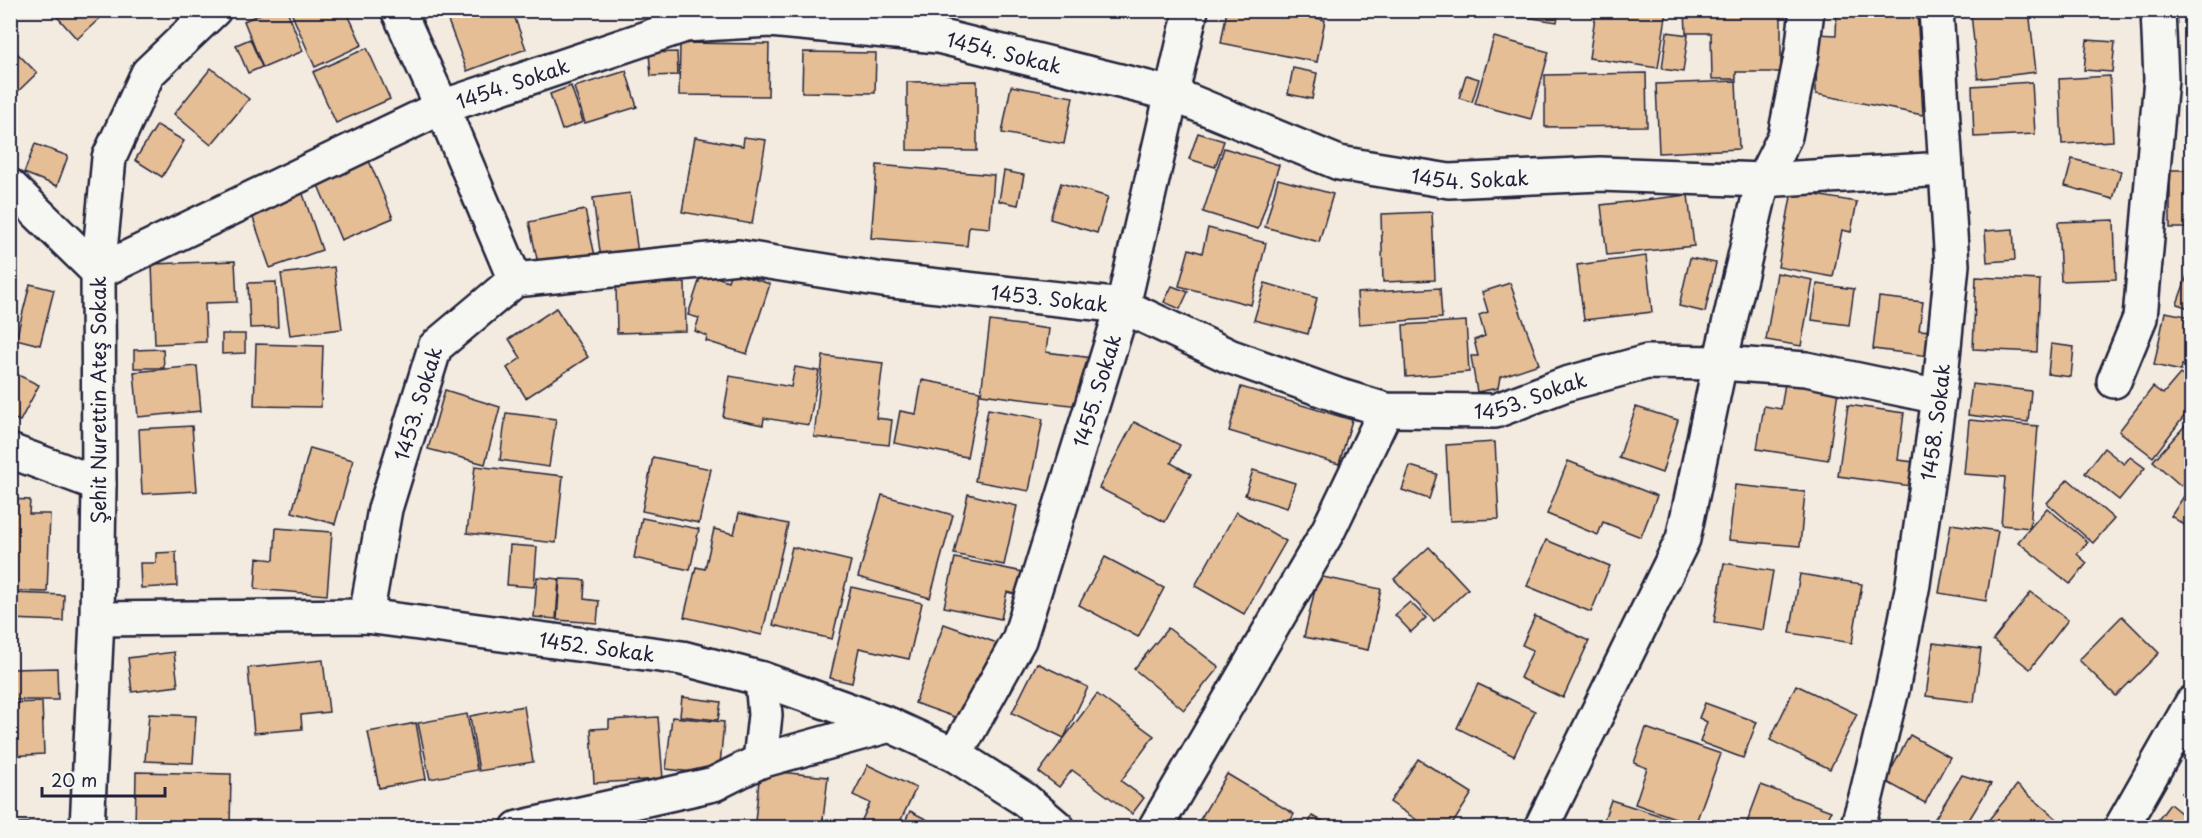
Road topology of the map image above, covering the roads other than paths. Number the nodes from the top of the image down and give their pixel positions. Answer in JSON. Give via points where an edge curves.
{"nodes":[{"id":1,"x":214,"y":10,"type":"edge"},
{"id":2,"x":398,"y":10,"type":"edge"},
{"id":3,"x":1191,"y":10,"type":"edge"},
{"id":4,"x":1807,"y":10,"type":"edge"},
{"id":5,"x":1935,"y":10,"type":"edge"},
{"id":6,"x":2158,"y":10,"type":"edge"},
{"id":7,"x":1172,"y":94,"type":"junction"},
{"id":8,"x":442,"y":107,"type":"junction"},
{"id":9,"x":1944,"y":169,"type":"junction"},
{"id":10,"x":1763,"y":180,"type":"junction"},
{"id":11,"x":10,"y":186,"type":"edge"},
{"id":12,"x":98,"y":272,"type":"junction"},
{"id":13,"x":515,"y":280,"type":"junction"},
{"id":14,"x":1123,"y":306,"type":"junction"},
{"id":15,"x":1720,"y":363,"type":"junction"},
{"id":16,"x":2114,"y":381,"type":"dead end"},
{"id":17,"x":1939,"y":397,"type":"junction"},
{"id":18,"x":1386,"y":410,"type":"junction"},
{"id":19,"x":10,"y":451,"type":"edge"},
{"id":20,"x":99,"y":484,"type":"junction"},
{"id":21,"x":366,"y":616,"type":"junction"},
{"id":22,"x":97,"y":619,"type":"junction"},
{"id":23,"x":762,"y":679,"type":"junction"},
{"id":24,"x":2192,"y":703,"type":"edge"},
{"id":25,"x":890,"y":725,"type":"junction"},
{"id":26,"x":955,"y":755,"type":"junction"},
{"id":27,"x":760,"y":761,"type":"junction"},
{"id":28,"x":87,"y":828,"type":"edge"},
{"id":29,"x":518,"y":828,"type":"edge"},
{"id":30,"x":1058,"y":828,"type":"edge"},
{"id":31,"x":1155,"y":828,"type":"edge"},
{"id":32,"x":1541,"y":828,"type":"edge"},
{"id":33,"x":1857,"y":828,"type":"edge"},
{"id":34,"x":2121,"y":828,"type":"edge"}],
"edges":[{"from":1,"to":12,"type":"street","name":"Şehit Nurettin Ateş Sokak","via":[[148,73],[109,158]]},
{"from":2,"to":8,"type":"street"},
{"from":3,"to":7,"type":"street","name":"1455. Sokak"},
{"from":4,"to":10,"type":"street","via":[[1785,136]]},
{"from":5,"to":9,"type":"street","name":"1458. Sokak"},
{"from":6,"to":16,"type":"street","via":[[2161,79],[2140,318]]},
{"from":7,"to":8,"type":"street","name":"1454. Sokak","via":[[938,36],[770,20],[685,25]]},
{"from":7,"to":10,"type":"street","name":"1454. Sokak","via":[[1339,163],[1449,181],[1600,174]]},
{"from":7,"to":14,"type":"street","name":"1455. Sokak"},
{"from":8,"to":12,"type":"street","name":"1454. Sokak"},
{"from":8,"to":13,"type":"street"},
{"from":9,"to":10,"type":"street","name":"1454. Sokak"},
{"from":9,"to":17,"type":"street","name":"1458. Sokak","via":[[1952,265]]},
{"from":10,"to":15,"type":"street"},
{"from":11,"to":12,"type":"street"},
{"from":12,"to":20,"type":"street","name":"Şehit Nurettin Ateş Sokak"},
{"from":13,"to":14,"type":"street","name":"1453. Sokak","via":[[738,257],[883,280]]},
{"from":13,"to":21,"type":"street","name":"1453. Sokak","via":[[435,347],[385,508]]},
{"from":14,"to":18,"type":"street","name":"1453. Sokak","via":[[1229,356]]},
{"from":14,"to":26,"type":"street","name":"1455. Sokak","via":[[1018,640]]},
{"from":15,"to":17,"type":"street","name":"1453. Sokak","via":[[1806,369]]},
{"from":15,"to":18,"type":"street","name":"1453. Sokak","via":[[1647,362],[1566,384],[1496,411]]},
{"from":15,"to":32,"type":"street","via":[[1683,539]]},
{"from":17,"to":33,"type":"street","name":"1458. Sokak","via":[[1913,584],[1892,690]]},
{"from":18,"to":31,"type":"street","via":[[1328,531]]},
{"from":19,"to":20,"type":"street"},
{"from":20,"to":22,"type":"street","name":"Şehit Nurettin Ateş Sokak"},
{"from":21,"to":22,"type":"street","name":"1452. Sokak"},
{"from":21,"to":23,"type":"street","name":"1452. Sokak","via":[[682,658]]},
{"from":22,"to":28,"type":"street","name":"Şehit Nurettin Ateş Sokak"},
{"from":23,"to":25,"type":"street","name":"1452. Sokak"},
{"from":23,"to":27,"type":"street","via":[[765,715]]},
{"from":24,"to":34,"type":"street"},
{"from":25,"to":26,"type":"street","name":"1452. Sokak"},
{"from":25,"to":27,"type":"street"},
{"from":26,"to":30,"type":"street","name":"1452. Sokak","via":[[1031,805]]},
{"from":27,"to":29,"type":"street","via":[[714,784]]}]}
